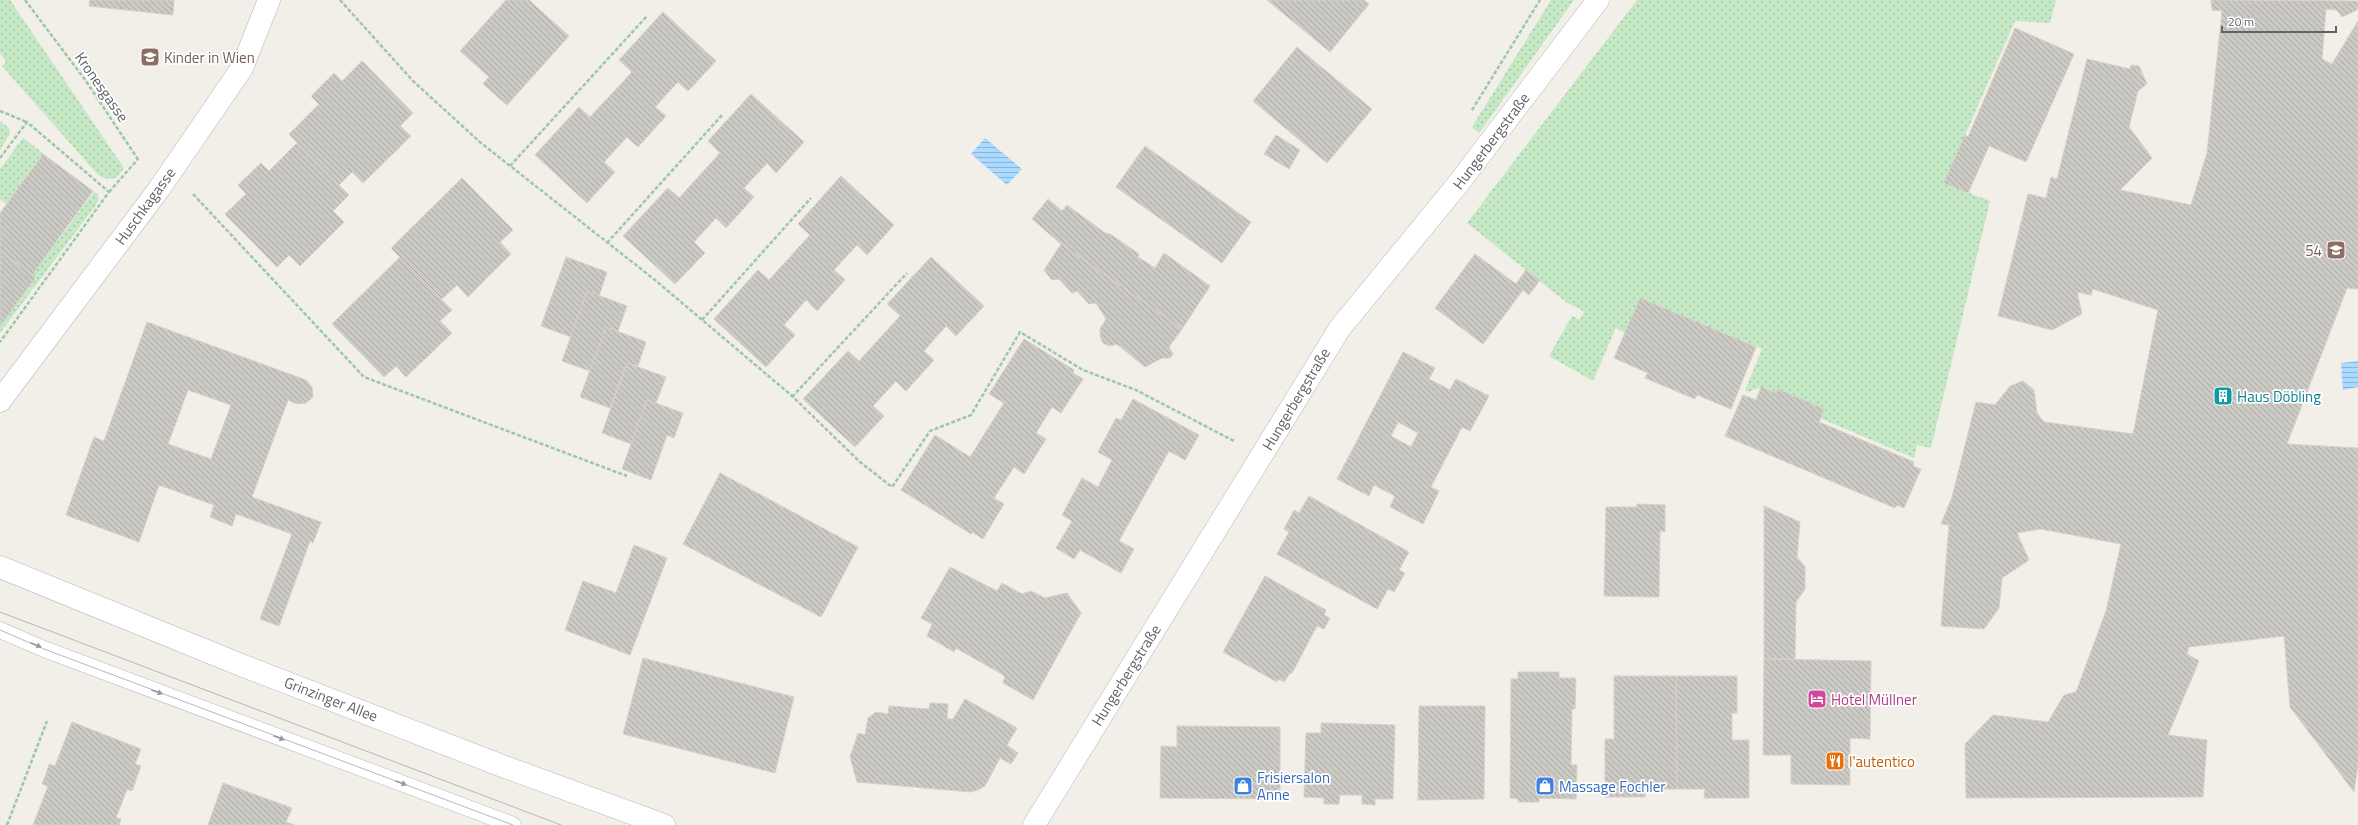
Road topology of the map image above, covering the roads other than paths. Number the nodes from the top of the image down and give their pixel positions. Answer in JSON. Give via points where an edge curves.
{"nodes":[{"id":1,"x":269,"y":0,"type":"edge"},
{"id":2,"x":1598,"y":0,"type":"edge"},
{"id":3,"x":0,"y":401,"type":"edge"},
{"id":4,"x":0,"y":567,"type":"edge"},
{"id":5,"x":0,"y":630,"type":"edge"},
{"id":6,"x":513,"y":825,"type":"edge"},
{"id":7,"x":664,"y":825,"type":"edge"},
{"id":8,"x":1034,"y":825,"type":"edge"}],
"edges":[{"from":1,"to":3,"type":"street","name":"Huschkagasse","via":[[242,68],[159,189]]},
{"from":2,"to":8,"type":"street","name":"Hungerbergstraße","via":[[1458,184],[1340,328]]},
{"from":4,"to":7,"type":"street","name":"Grinzinger Allee","via":[[241,665]]},
{"from":5,"to":6,"type":"lane","one_way":true,"via":[[44,649]]}]}
